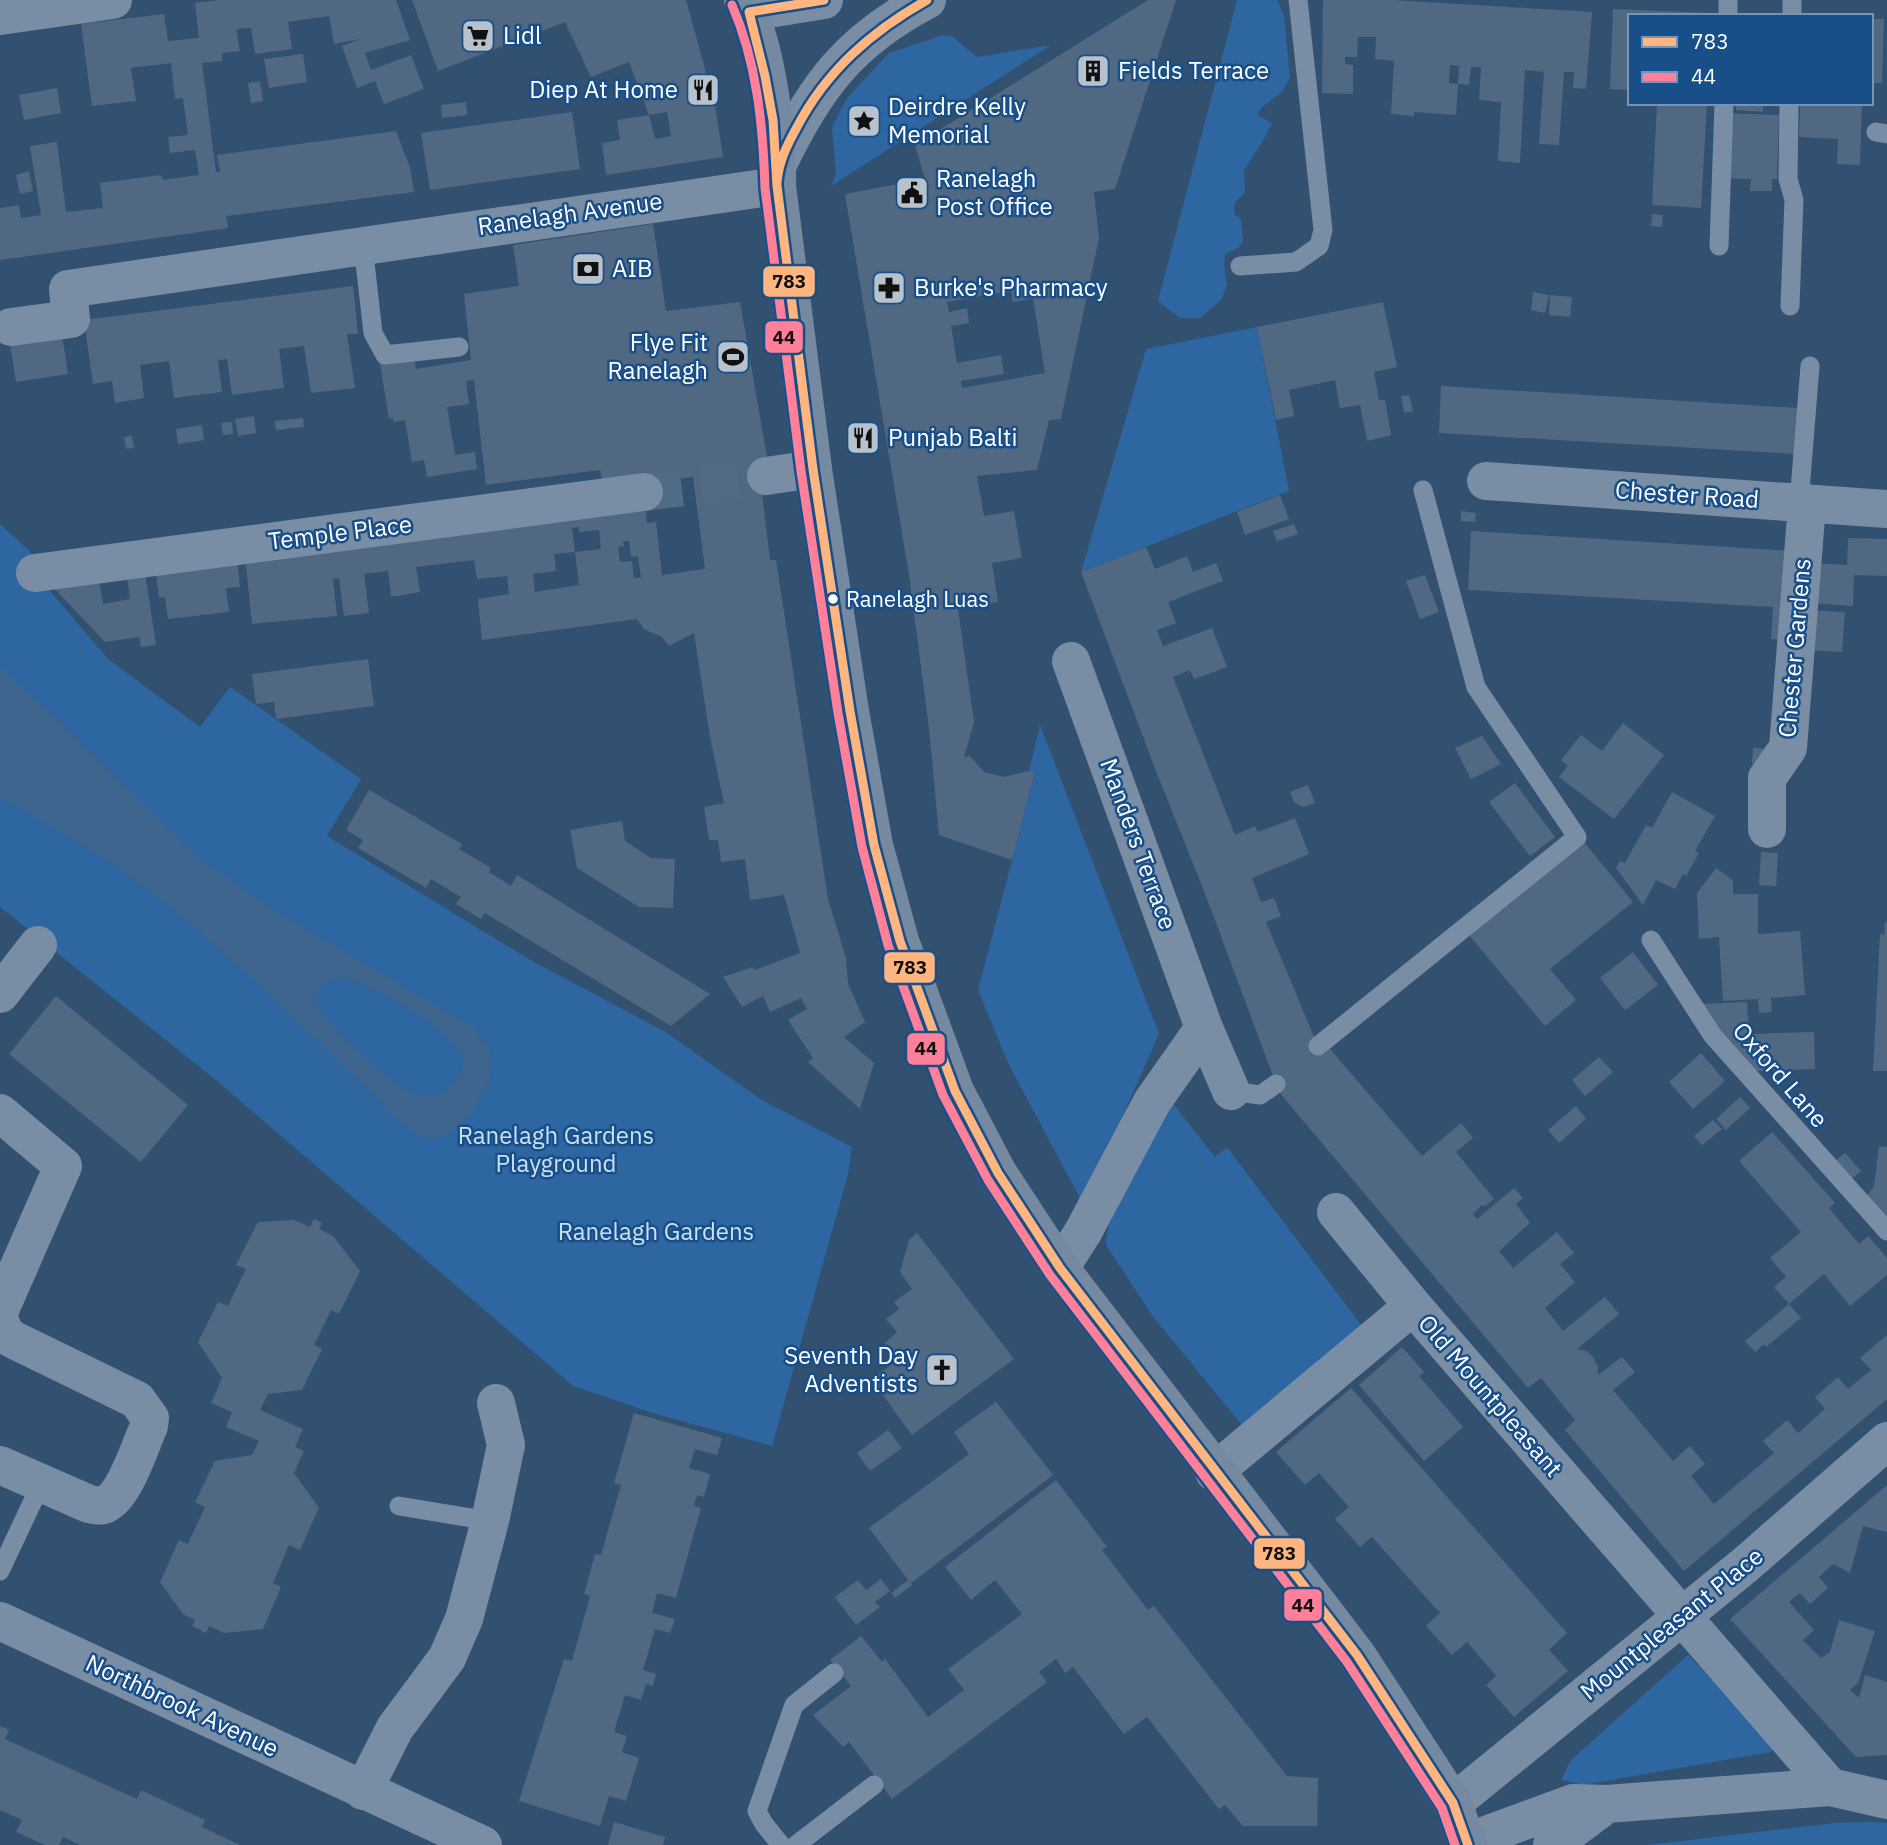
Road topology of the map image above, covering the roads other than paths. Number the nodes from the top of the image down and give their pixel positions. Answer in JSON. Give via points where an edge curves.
{"nodes":[{"id":1,"x":113,"y":0,"type":"edge"},
{"id":2,"x":824,"y":0,"type":"edge"},
{"id":3,"x":927,"y":0,"type":"edge"},
{"id":4,"x":1298,"y":0,"type":"edge"},
{"id":5,"x":746,"y":6,"type":"edge"},
{"id":6,"x":0,"y":16,"type":"edge"},
{"id":7,"x":1724,"y":105,"type":"edge"},
{"id":8,"x":1790,"y":105,"type":"edge"},
{"id":9,"x":778,"y":175,"type":"junction"},
{"id":10,"x":363,"y":245,"type":"junction"},
{"id":11,"x":1719,"y":246,"type":"dead end"},
{"id":12,"x":1240,"y":266,"type":"dead end"},
{"id":13,"x":1790,"y":306,"type":"dead end"},
{"id":14,"x":11,"y":327,"type":"dead end"},
{"id":15,"x":459,"y":347,"type":"dead end"},
{"id":16,"x":1810,"y":366,"type":"dead end"},
{"id":17,"x":813,"y":469,"type":"junction"},
{"id":18,"x":766,"y":475,"type":"tunnel mouth"},
{"id":19,"x":1486,"y":481,"type":"dead end"},
{"id":20,"x":1423,"y":490,"type":"dead end"},
{"id":21,"x":644,"y":492,"type":"tunnel mouth"},
{"id":22,"x":1803,"y":503,"type":"junction"},
{"id":23,"x":1887,"y":509,"type":"edge"},
{"id":24,"x":35,"y":573,"type":"dead end"},
{"id":25,"x":1071,"y":661,"type":"dead end"},
{"id":26,"x":1767,"y":829,"type":"dead end"},
{"id":27,"x":1651,"y":940,"type":"dead end"},
{"id":28,"x":38,"y":945,"type":"dead end"},
{"id":29,"x":0,"y":994,"type":"edge"},
{"id":30,"x":1204,"y":1028,"type":"junction"},
{"id":31,"x":1318,"y":1046,"type":"dead end"},
{"id":32,"x":1276,"y":1084,"type":"dead end"},
{"id":33,"x":1231,"y":1091,"type":"joint"},
{"id":34,"x":0,"y":1113,"type":"edge"},
{"id":35,"x":1336,"y":1212,"type":"dead end"},
{"id":36,"x":1887,"y":1231,"type":"edge"},
{"id":37,"x":1060,"y":1268,"type":"junction"},
{"id":38,"x":1413,"y":1306,"type":"junction"},
{"id":39,"x":0,"y":1310,"type":"edge"},
{"id":40,"x":0,"y":1321,"type":"edge"},
{"id":41,"x":496,"y":1403,"type":"dead end"},
{"id":42,"x":1887,"y":1441,"type":"edge"},
{"id":43,"x":0,"y":1465,"type":"edge"},
{"id":44,"x":1214,"y":1472,"type":"junction"},
{"id":45,"x":41,"y":1484,"type":"junction"},
{"id":46,"x":399,"y":1506,"type":"dead end"},
{"id":47,"x":490,"y":1521,"type":"junction"},
{"id":48,"x":0,"y":1572,"type":"edge"},
{"id":49,"x":1682,"y":1617,"type":"junction"},
{"id":50,"x":0,"y":1621,"type":"edge"},
{"id":51,"x":834,"y":1673,"type":"dead end"},
{"id":52,"x":874,"y":1784,"type":"dead end"},
{"id":53,"x":1830,"y":1787,"type":"junction"},
{"id":54,"x":363,"y":1791,"type":"junction"},
{"id":55,"x":1887,"y":1800,"type":"edge"},
{"id":56,"x":1453,"y":1803,"type":"junction"},
{"id":57,"x":1607,"y":1804,"type":"junction"},
{"id":58,"x":1468,"y":1844,"type":"edge"},
{"id":59,"x":483,"y":1845,"type":"edge"},
{"id":60,"x":781,"y":1845,"type":"edge"},
{"id":61,"x":796,"y":1845,"type":"edge"},
{"id":62,"x":1552,"y":1845,"type":"edge"}],
"edges":[{"from":1,"to":6,"type":"street"},
{"from":2,"to":5,"type":"street"},
{"from":3,"to":9,"type":"street","via":[[883,26],[830,75],[799,121]]},
{"from":4,"to":12,"type":"lane","via":[[1323,230],[1320,247],[1296,262]]},
{"from":5,"to":9,"type":"main road","via":[[769,89]]},
{"from":7,"to":11,"type":"lane"},
{"from":8,"to":13,"type":"lane","via":[[1788,179],[1794,200]]},
{"from":9,"to":10,"type":"street","name":"Ranelagh Avenue"},
{"from":9,"to":17,"type":"main road"},
{"from":10,"to":14,"type":"street","name":"Ranelagh Avenue","via":[[68,289],[71,319]]},
{"from":10,"to":15,"type":"lane","via":[[373,333],[385,355]]},
{"from":16,"to":22,"type":"lane"},
{"from":17,"to":18,"type":"street"},
{"from":17,"to":37,"type":"main road","via":[[850,711],[891,911],[956,1090],[998,1173]]},
{"from":19,"to":22,"type":"street","name":"Chester Road"},
{"from":20,"to":31,"type":"lane","via":[[1476,687],[1577,837]]},
{"from":21,"to":24,"type":"street","name":"Temple Place"},
{"from":22,"to":23,"type":"street","name":"Chester Road"},
{"from":22,"to":26,"type":"street","name":"Chester Gardens","via":[[1788,748],[1767,778]]},
{"from":25,"to":30,"type":"street","name":"Manders Terrace"},
{"from":27,"to":36,"type":"lane","name":"Oxford Lane","via":[[1713,1036]]},
{"from":28,"to":29,"type":"street"},
{"from":30,"to":33,"type":"street","name":"Manders Terrace"},
{"from":30,"to":37,"type":"street","via":[[1152,1102]]},
{"from":32,"to":33,"type":"lane","via":[[1260,1095]]},
{"from":34,"to":39,"type":"street","via":[[63,1166]]},
{"from":35,"to":38,"type":"street"},
{"from":37,"to":44,"type":"main road"},
{"from":38,"to":44,"type":"street","name":"Old Mountpleasant"},
{"from":38,"to":49,"type":"street","name":"Old Mountpleasant"},
{"from":40,"to":45,"type":"street","via":[[12,1339],[137,1400],[150,1418],[118,1495],[107,1504],[89,1504]]},
{"from":41,"to":47,"type":"street","via":[[506,1445]]},
{"from":42,"to":49,"type":"street","name":"Mountpleasant Place"},
{"from":43,"to":45,"type":"street"},
{"from":44,"to":56,"type":"main road","via":[[1357,1655]]},
{"from":45,"to":48,"type":"lane"},
{"from":46,"to":47,"type":"lane"},
{"from":47,"to":54,"type":"street","via":[[457,1639],[395,1728]]},
{"from":49,"to":53,"type":"street","name":"Old Mountpleasant"},
{"from":49,"to":56,"type":"street","name":"Mountpleasant Place"},
{"from":50,"to":54,"type":"street","name":"Northbrook Avenue"},
{"from":51,"to":60,"type":"lane","via":[[794,1705],[757,1811]]},
{"from":52,"to":61,"type":"lane"},
{"from":53,"to":55,"type":"street"},
{"from":53,"to":57,"type":"street"},
{"from":54,"to":59,"type":"street","name":"Northbrook Avenue"},
{"from":56,"to":58,"type":"main road"},
{"from":57,"to":58,"type":"street","via":[[1573,1803]]},
{"from":57,"to":62,"type":"street"}]}
